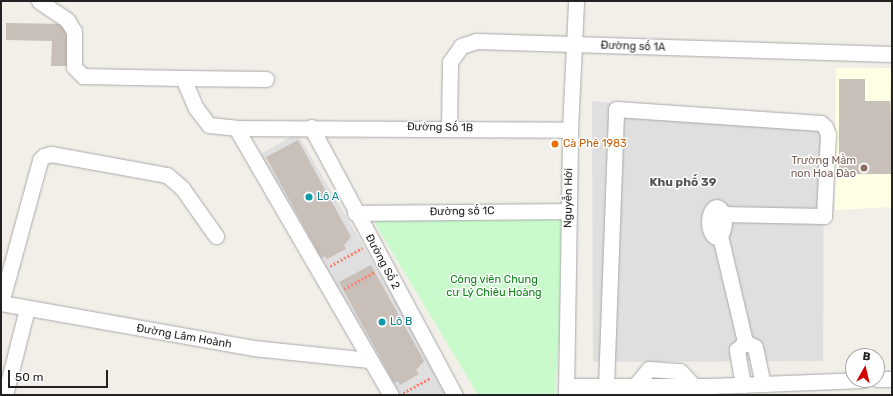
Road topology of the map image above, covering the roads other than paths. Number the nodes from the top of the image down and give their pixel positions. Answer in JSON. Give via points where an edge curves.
{"nodes":[{"id":1,"x":39,"y":1,"type":"edge"},
{"id":2,"x":576,"y":1,"type":"edge"},
{"id":3,"x":572,"y":46,"type":"junction"},
{"id":4,"x":892,"y":54,"type":"edge"},
{"id":5,"x":183,"y":78,"type":"junction"},
{"id":6,"x":266,"y":79,"type":"dead end"},
{"id":7,"x":310,"y":127,"type":"junction"},
{"id":8,"x":236,"y":128,"type":"junction"},
{"id":9,"x":449,"y":128,"type":"junction"},
{"id":10,"x":570,"y":130,"type":"junction"},
{"id":11,"x":568,"y":211,"type":"junction"},
{"id":12,"x":355,"y":213,"type":"junction"},
{"id":13,"x":216,"y":236,"type":"dead end"},
{"id":14,"x":1,"y":303,"type":"edge"},
{"id":15,"x":27,"y":309,"type":"junction"},
{"id":16,"x":745,"y":342,"type":"junction"},
{"id":17,"x":369,"y":360,"type":"junction"},
{"id":18,"x":845,"y":381,"type":"edge"},
{"id":19,"x":763,"y":384,"type":"junction"},
{"id":20,"x":743,"y":385,"type":"junction"},
{"id":21,"x":606,"y":386,"type":"junction"},
{"id":22,"x":566,"y":391,"type":"edge"},
{"id":23,"x":6,"y":395,"type":"edge"},
{"id":24,"x":390,"y":395,"type":"edge"},
{"id":25,"x":455,"y":395,"type":"edge"}],
"edges":[{"from":1,"to":5,"type":"street","via":[[67,20],[74,31],[74,67],[83,76]]},
{"from":2,"to":3,"type":"street","name":"Nguyễn Hới"},
{"from":3,"to":4,"type":"street","name":"Đường số 1A"},
{"from":3,"to":9,"type":"street","name":"Đường số 1A","via":[[476,41],[461,46],[450,62]]},
{"from":3,"to":10,"type":"street","name":"Nguyễn Hới"},
{"from":5,"to":6,"type":"street"},
{"from":5,"to":8,"type":"street","name":"Đường Số 1B","via":[[196,108],[209,126]]},
{"from":7,"to":8,"type":"street","name":"Đường Số 1B"},
{"from":7,"to":9,"type":"street","name":"Đường Số 1B"},
{"from":7,"to":12,"type":"street","name":"Đường Số 2"},
{"from":8,"to":17,"type":"street"},
{"from":9,"to":10,"type":"street","name":"Đường Số 1B"},
{"from":10,"to":11,"type":"street","name":"Nguyễn Hới"},
{"from":11,"to":12,"type":"street","name":"Đường số 1C"},
{"from":11,"to":22,"type":"street","name":"Nguyễn Hới"},
{"from":12,"to":25,"type":"street","name":"Đường Số 2"},
{"from":13,"to":14,"type":"street","via":[[182,188],[167,175],[51,154],[44,156],[40,160]]},
{"from":14,"to":15,"type":"street","name":"Đường Lâm Hoành"},
{"from":15,"to":17,"type":"street","name":"Đường Lâm Hoành","via":[[253,348]]},
{"from":15,"to":23,"type":"street"},
{"from":16,"to":19,"type":"street","via":[[756,347]]},
{"from":16,"to":20,"type":"street","via":[[737,350]]},
{"from":16,"to":21,"type":"street","via":[[719,216],[824,216],[828,134],[825,127],[821,124],[616,110]]},
{"from":17,"to":24,"type":"street"},
{"from":18,"to":19,"type":"street"},
{"from":19,"to":20,"type":"street"},
{"from":20,"to":21,"type":"street"},
{"from":21,"to":22,"type":"street"}]}
